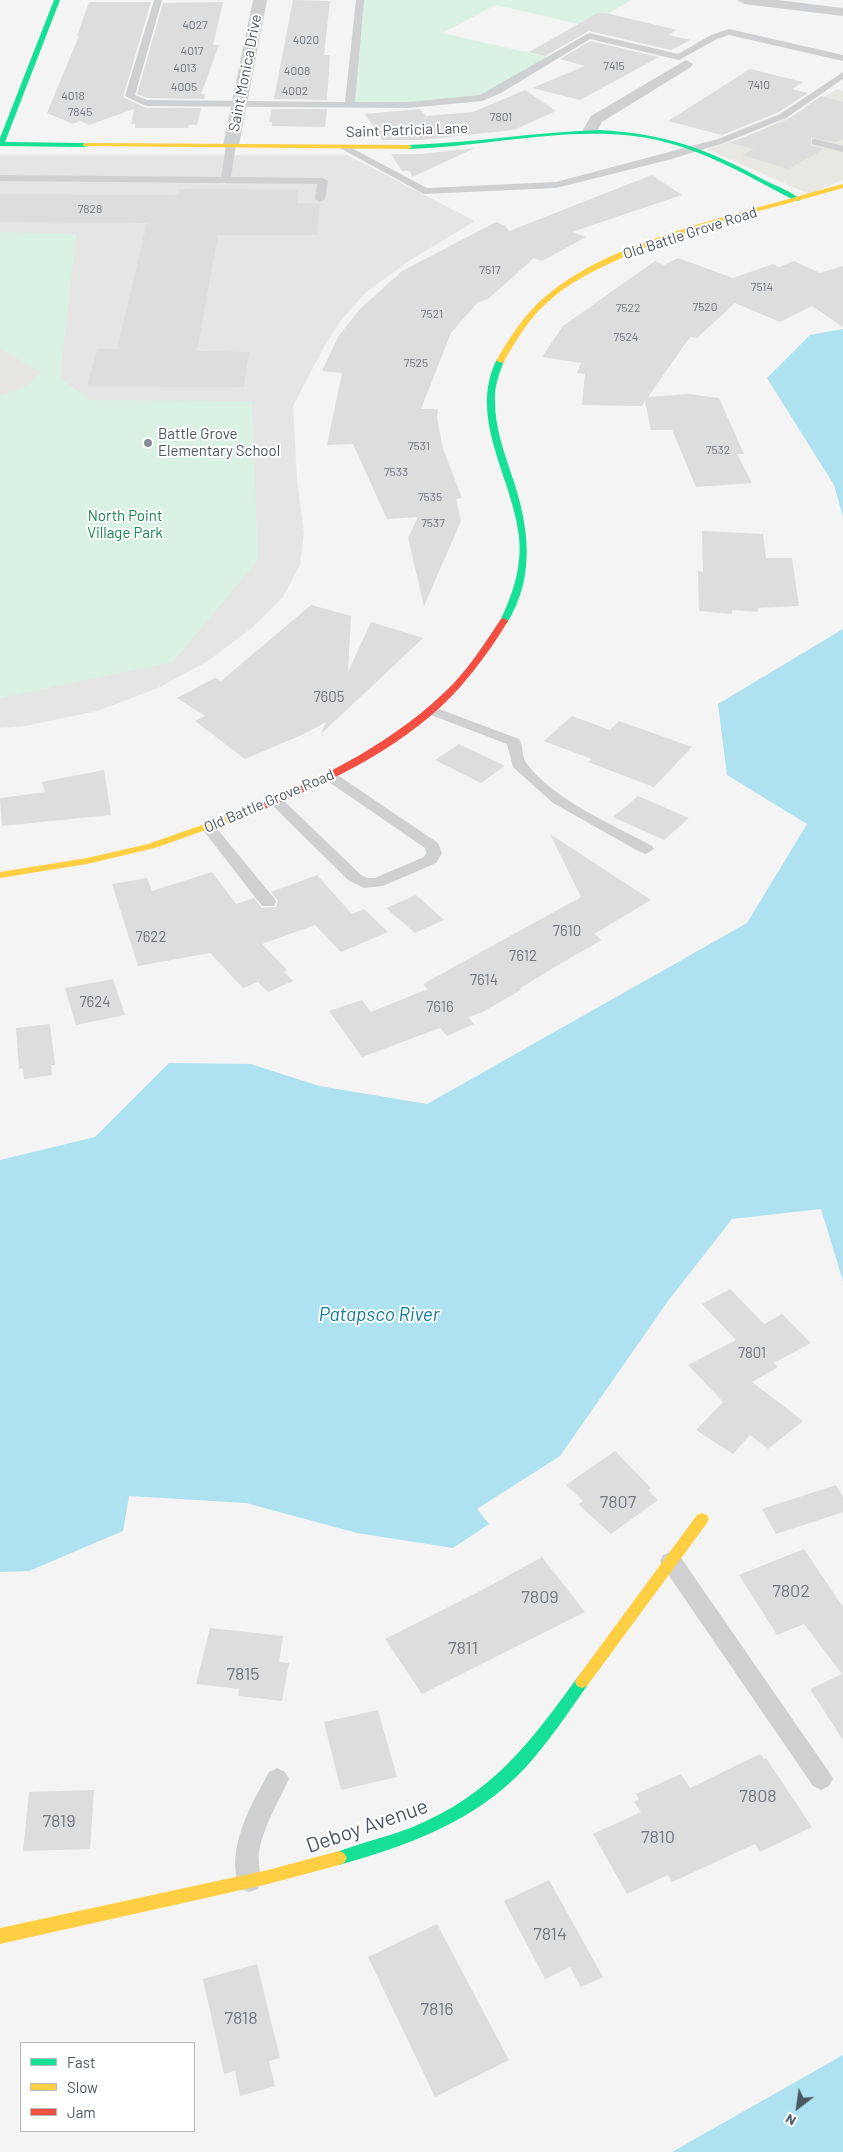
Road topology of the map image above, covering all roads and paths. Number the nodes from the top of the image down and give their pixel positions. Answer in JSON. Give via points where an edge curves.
{"nodes":[{"id":1,"x":57,"y":0,"type":"edge"},
{"id":2,"x":158,"y":0,"type":"edge"},
{"id":3,"x":260,"y":0,"type":"edge"},
{"id":4,"x":360,"y":0,"type":"edge"},
{"id":5,"x":744,"y":0,"type":"edge"},
{"id":6,"x":843,"y":12,"type":"edge"},
{"id":7,"x":843,"y":58,"type":"edge"},
{"id":8,"x":683,"y":61,"type":"junction"},
{"id":9,"x":843,"y":75,"type":"edge"},
{"id":10,"x":239,"y":103,"type":"junction"},
{"id":11,"x":350,"y":104,"type":"junction"},
{"id":12,"x":592,"y":130,"type":"junction"},
{"id":13,"x":815,"y":142,"type":"dead end"},
{"id":14,"x":1,"y":145,"type":"edge"},
{"id":15,"x":231,"y":146,"type":"junction"},
{"id":16,"x":343,"y":147,"type":"junction"},
{"id":17,"x":693,"y":149,"type":"junction"},
{"id":18,"x":843,"y":149,"type":"edge"},
{"id":19,"x":0,"y":178,"type":"edge"},
{"id":20,"x":225,"y":181,"type":"junction"},
{"id":21,"x":843,"y":186,"type":"edge"},
{"id":22,"x":320,"y":199,"type":"dead end"},
{"id":23,"x":798,"y":200,"type":"junction"},
{"id":24,"x":431,"y":710,"type":"junction"},
{"id":25,"x":331,"y":777,"type":"junction"},
{"id":26,"x":276,"y":801,"type":"junction"},
{"id":27,"x":208,"y":827,"type":"junction"},
{"id":28,"x":646,"y":849,"type":"dead end"},
{"id":29,"x":0,"y":875,"type":"edge"},
{"id":30,"x":268,"y":902,"type":"dead end"},
{"id":31,"x":702,"y":1520,"type":"dead end"},
{"id":32,"x":671,"y":1561,"type":"junction"},
{"id":33,"x":277,"y":1779,"type":"dead end"},
{"id":34,"x":821,"y":1779,"type":"dead end"},
{"id":35,"x":249,"y":1881,"type":"junction"},
{"id":36,"x":0,"y":1936,"type":"edge"}],
"edges":[{"from":1,"to":14,"type":"street"},
{"from":2,"to":10,"type":"lane","via":[[130,96],[146,103]]},
{"from":3,"to":10,"type":"street","name":"Saint Monica Drive"},
{"from":4,"to":11,"type":"lane"},
{"from":5,"to":6,"type":"street"},
{"from":7,"to":8,"type":"lane","via":[[729,32],[714,37]]},
{"from":8,"to":11,"type":"lane","via":[[589,36],[482,98],[409,105]]},
{"from":8,"to":12,"type":"street","via":[[596,120]]},
{"from":9,"to":17,"type":"lane","via":[[783,116]]},
{"from":10,"to":11,"type":"lane"},
{"from":10,"to":15,"type":"street","name":"Saint Monica Drive"},
{"from":12,"to":16,"type":"street","name":"Saint Patricia Lane","via":[[450,146]]},
{"from":12,"to":17,"type":"street","name":"Saint Patricia Lane","via":[[638,134]]},
{"from":13,"to":18,"type":"lane"},
{"from":14,"to":15,"type":"street","name":"Saint Patricia Lane"},
{"from":15,"to":16,"type":"street","name":"Saint Patricia Lane"},
{"from":15,"to":20,"type":"lane"},
{"from":16,"to":17,"type":"lane","via":[[431,192],[556,185]]},
{"from":17,"to":23,"type":"street","name":"Saint Patricia Lane"},
{"from":19,"to":20,"type":"lane"},
{"from":20,"to":22,"type":"lane","via":[[323,181]]},
{"from":21,"to":23,"type":"street","name":"Old Battle Grove Road"},
{"from":23,"to":24,"type":"street","name":"Old Battle Grove Road","via":[[686,232],[609,261],[557,289],[514,334],[490,392],[490,407],[492,427],[518,511],[523,567],[510,611],[497,635],[468,672]]},
{"from":24,"to":25,"type":"street","name":"Old Battle Grove Road","via":[[404,732]]},
{"from":24,"to":28,"type":"lane","via":[[514,742],[518,764],[558,800]]},
{"from":25,"to":26,"type":"street","name":"Old Battle Grove Road"},
{"from":25,"to":26,"type":"lane","via":[[432,846],[434,853],[430,860],[377,883],[364,883]]},
{"from":26,"to":27,"type":"street","name":"Old Battle Grove Road"},
{"from":27,"to":29,"type":"street","name":"Old Battle Grove Road","via":[[170,841],[111,856]]},
{"from":27,"to":30,"type":"lane"},
{"from":31,"to":32,"type":"street","name":"Deboy Avenue"},
{"from":32,"to":34,"type":"lane"},
{"from":32,"to":35,"type":"street","name":"Deboy Avenue","via":[[538,1743],[495,1787],[447,1817],[395,1841]]},
{"from":33,"to":35,"type":"lane","via":[[262,1808],[247,1852]]},
{"from":35,"to":36,"type":"street","name":"Deboy Avenue"}]}
